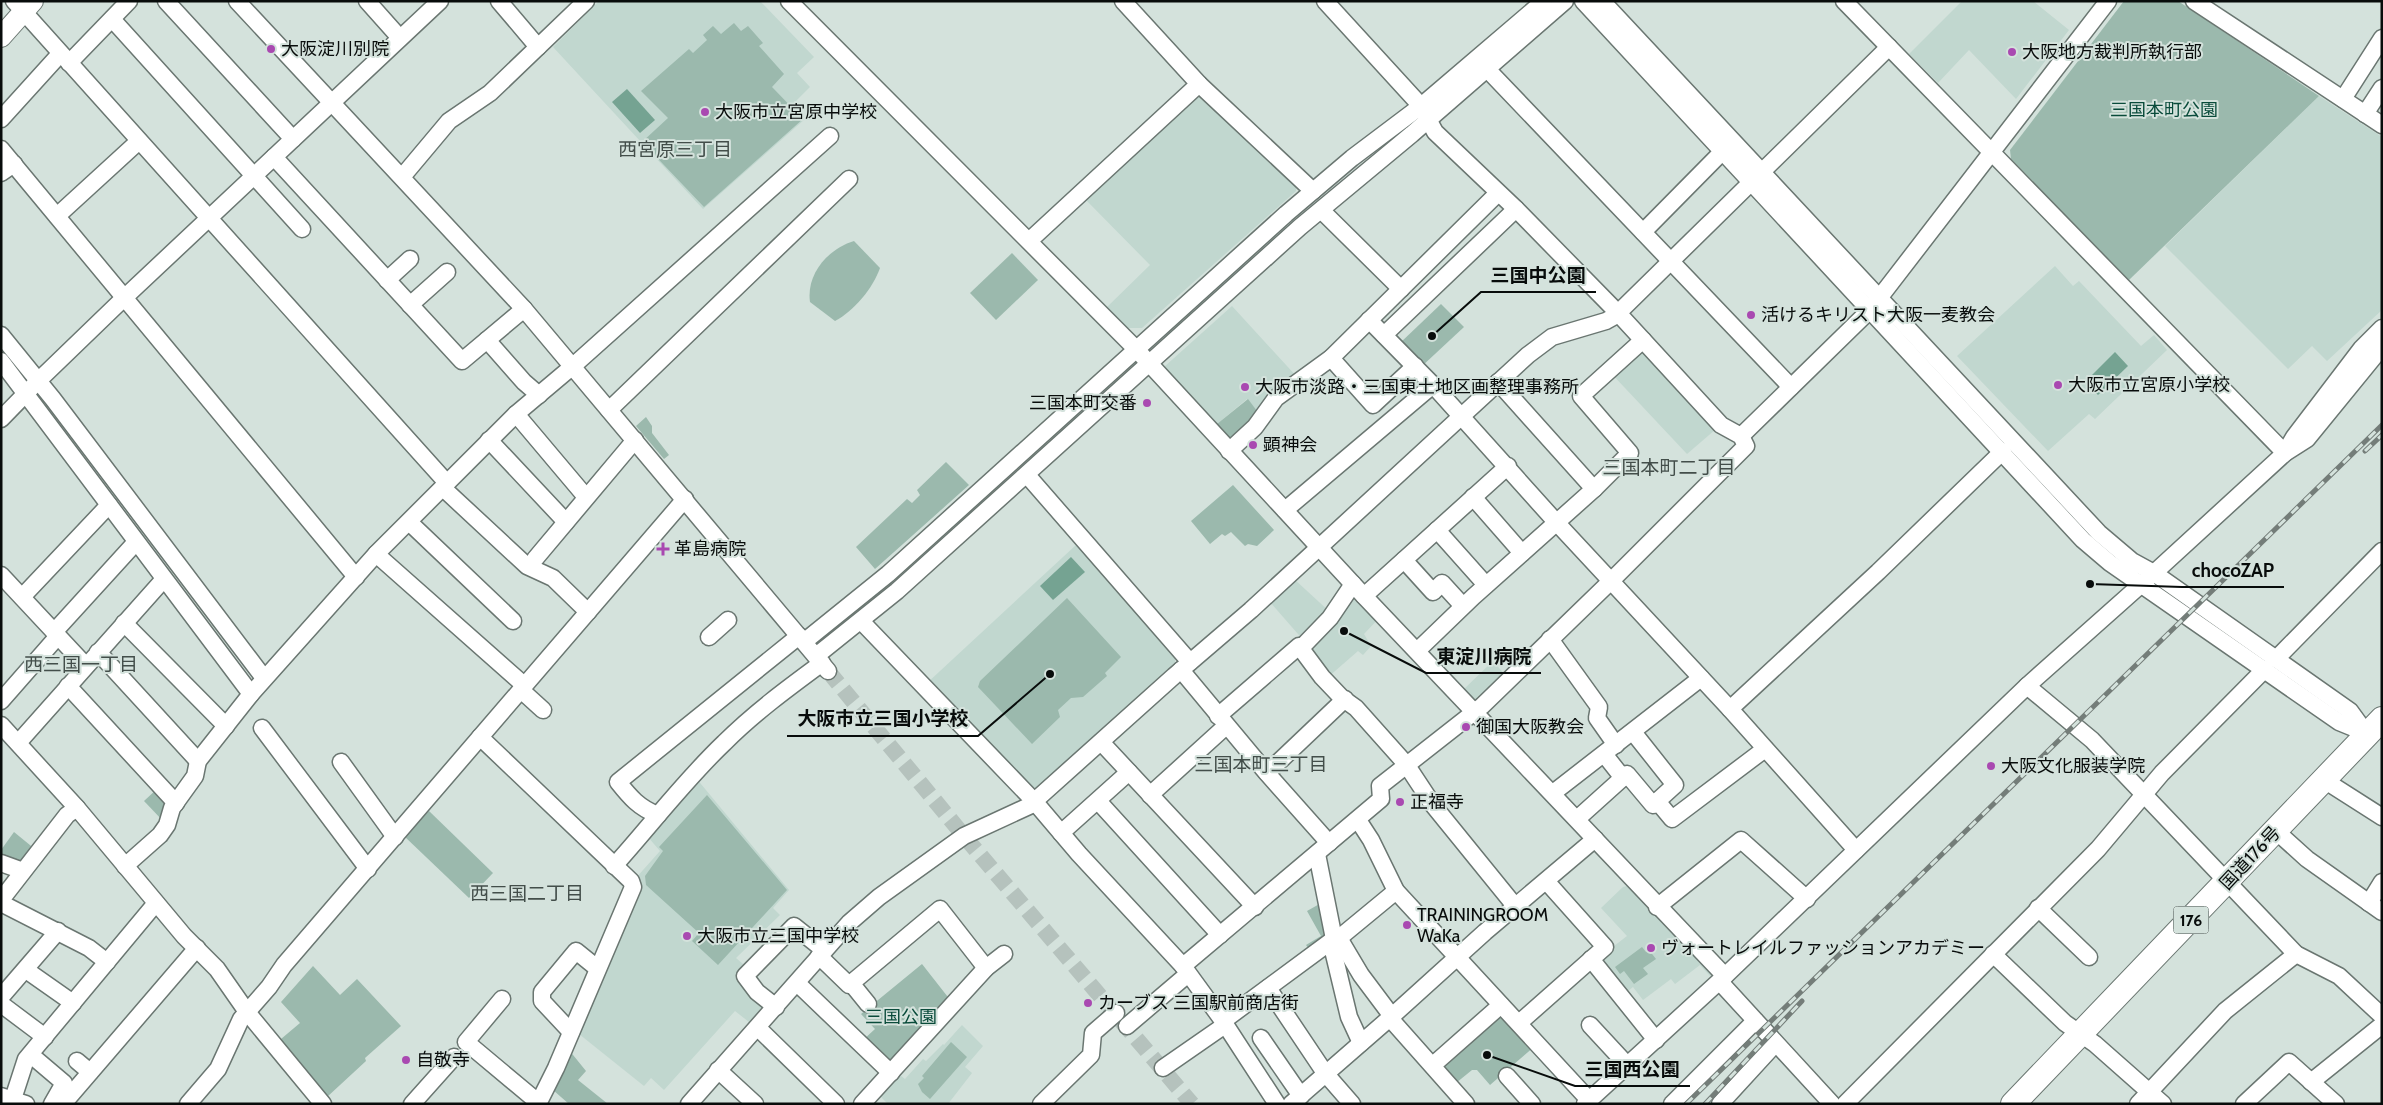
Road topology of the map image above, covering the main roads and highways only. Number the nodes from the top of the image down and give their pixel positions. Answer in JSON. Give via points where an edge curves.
{"nodes":[{"id":1,"x":24,"y":5,"type":"edge"},
{"id":2,"x":1,"y":37,"type":"edge"},
{"id":3,"x":2374,"y":726,"type":"edge"},
{"id":4,"x":2013,"y":1104,"type":"edge"}],
"edges":[{"from":1,"to":2,"type":"main road"},
{"from":3,"to":4,"type":"highway","name":"国道176号","number":"176"}]}
